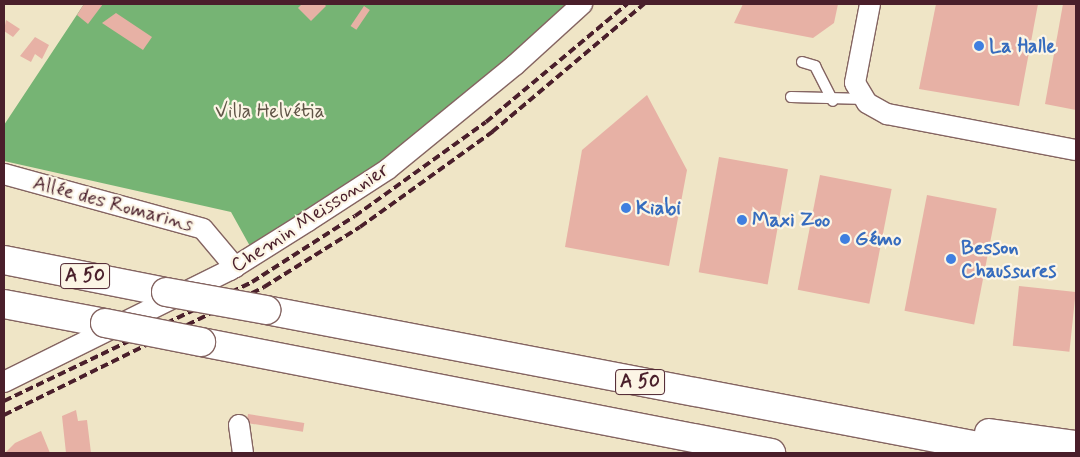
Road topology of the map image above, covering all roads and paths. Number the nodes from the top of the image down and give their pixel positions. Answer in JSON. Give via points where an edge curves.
{"nodes":[{"id":1,"x":582,"y":4,"type":"edge"},
{"id":2,"x":870,"y":4,"type":"edge"},
{"id":3,"x":802,"y":62,"type":"dead end"},
{"id":4,"x":791,"y":97,"type":"dead end"},
{"id":5,"x":865,"y":99,"type":"junction"},
{"id":6,"x":833,"y":101,"type":"junction"},
{"id":7,"x":1076,"y":150,"type":"edge"},
{"id":8,"x":4,"y":174,"type":"edge"},
{"id":9,"x":4,"y":260,"type":"edge"},
{"id":10,"x":235,"y":267,"type":"junction"},
{"id":11,"x":4,"y":304,"type":"edge"},
{"id":12,"x":4,"y":382,"type":"edge"},
{"id":13,"x":702,"y":394,"type":"junction"},
{"id":14,"x":239,"y":425,"type":"dead end"},
{"id":15,"x":1076,"y":445,"type":"edge"},
{"id":16,"x":243,"y":453,"type":"edge"},
{"id":17,"x":771,"y":453,"type":"edge"},
{"id":18,"x":1014,"y":453,"type":"edge"}],
"edges":[{"from":1,"to":10,"type":"street","name":"Chemin Meissonnier","via":[[515,66],[388,169]]},
{"from":2,"to":5,"type":"street","via":[[855,83]]},
{"from":3,"to":6,"type":"lane","via":[[815,66]]},
{"from":4,"to":6,"type":"lane"},
{"from":5,"to":6,"type":"lane"},
{"from":5,"to":7,"type":"street","via":[[887,114]]},
{"from":8,"to":10,"type":"street","name":"Allée des Romarins","via":[[203,229]]},
{"from":9,"to":13,"type":"highway","number":"A 50","bridge":true},
{"from":10,"to":12,"type":"street","name":"Chemin Meissonnier"},
{"from":11,"to":17,"type":"highway","number":"A 50","bridge":true},
{"from":13,"to":15,"type":"highway"},
{"from":13,"to":18,"type":"highway","number":"A 50"},
{"from":14,"to":16,"type":"street"}]}
